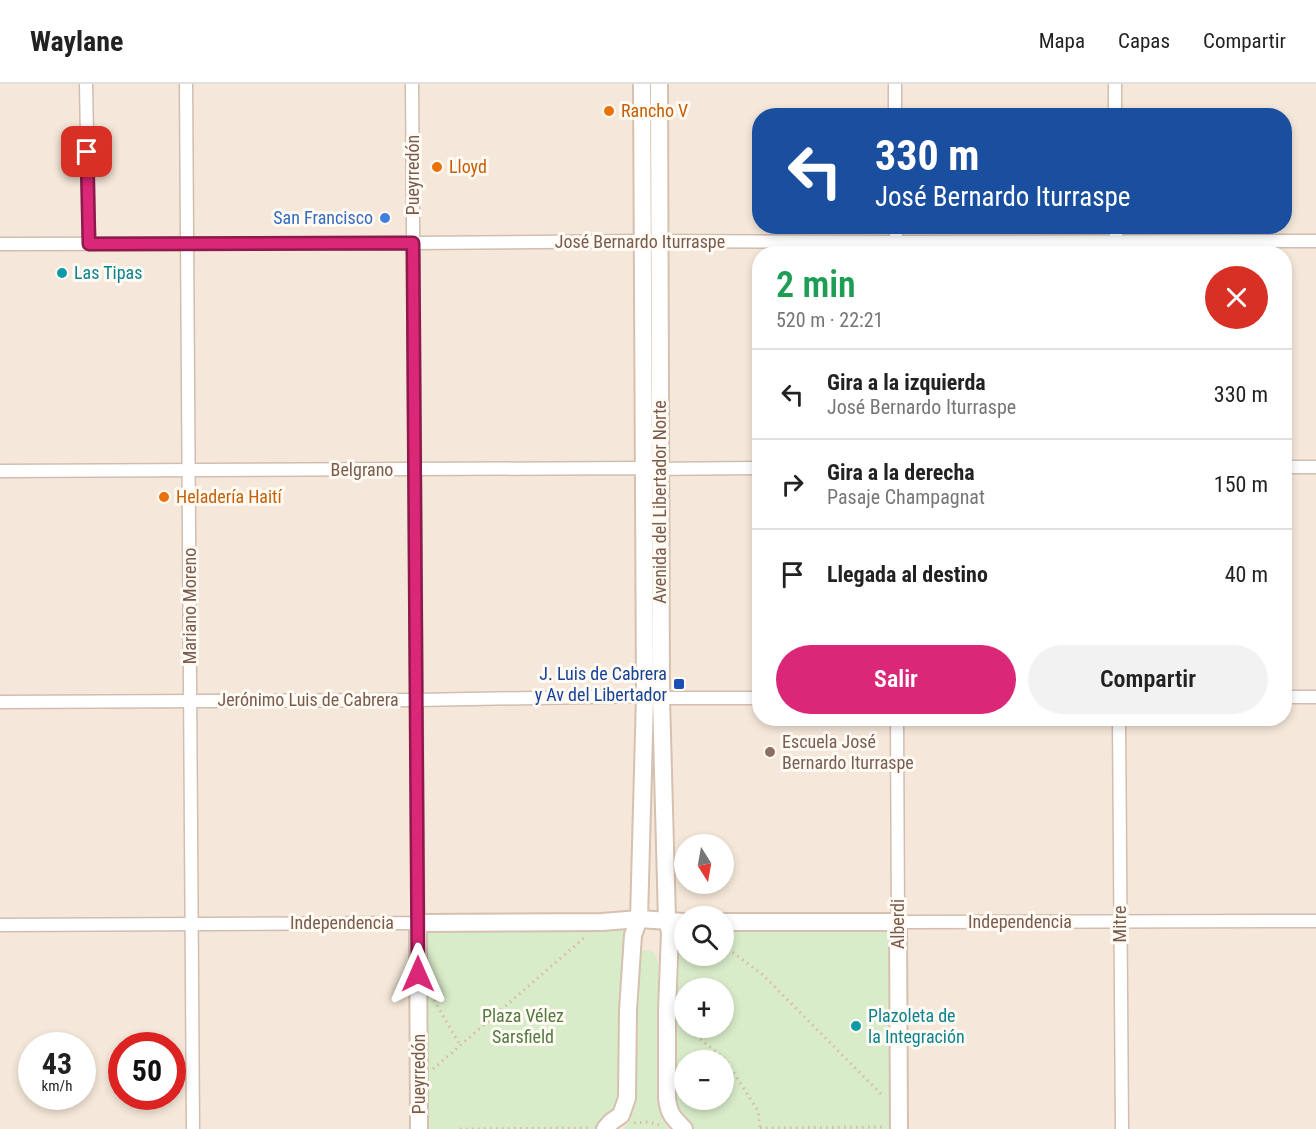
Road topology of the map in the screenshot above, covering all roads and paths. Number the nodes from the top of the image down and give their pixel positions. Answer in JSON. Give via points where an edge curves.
{"nodes":[{"id":1,"x":86,"y":84,"type":"edge"},
{"id":2,"x":186,"y":84,"type":"edge"},
{"id":3,"x":412,"y":84,"type":"edge"},
{"id":4,"x":642,"y":84,"type":"edge"},
{"id":5,"x":659,"y":84,"type":"edge"},
{"id":6,"x":895,"y":84,"type":"edge"},
{"id":7,"x":1115,"y":84,"type":"edge"},
{"id":8,"x":895,"y":108,"type":"edge"},
{"id":9,"x":1115,"y":108,"type":"edge"},
{"id":10,"x":651,"y":241,"type":"junction"},
{"id":11,"x":1316,"y":241,"type":"edge"},
{"id":12,"x":413,"y":243,"type":"junction"},
{"id":13,"x":0,"y":244,"type":"edge"},
{"id":14,"x":89,"y":244,"type":"junction"},
{"id":15,"x":187,"y":244,"type":"junction"},
{"id":16,"x":826,"y":246,"type":"edge"},
{"id":17,"x":1149,"y":246,"type":"edge"},
{"id":18,"x":1292,"y":467,"type":"edge"},
{"id":19,"x":1316,"y":467,"type":"edge"},
{"id":20,"x":652,"y":468,"type":"junction"},
{"id":21,"x":752,"y":468,"type":"edge"},
{"id":22,"x":415,"y":470,"type":"junction"},
{"id":23,"x":0,"y":471,"type":"edge"},
{"id":24,"x":189,"y":471,"type":"junction"},
{"id":25,"x":653,"y":697,"type":"junction"},
{"id":26,"x":1292,"y":697,"type":"edge"},
{"id":27,"x":1316,"y":697,"type":"edge"},
{"id":28,"x":752,"y":698,"type":"edge"},
{"id":29,"x":416,"y":700,"type":"junction"},
{"id":30,"x":190,"y":701,"type":"junction"},
{"id":31,"x":0,"y":702,"type":"edge"},
{"id":32,"x":897,"y":726,"type":"edge"},
{"id":33,"x":1119,"y":726,"type":"edge"},
{"id":34,"x":639,"y":920,"type":"junction"},
{"id":35,"x":667,"y":920,"type":"junction"},
{"id":36,"x":674,"y":921,"type":"edge"},
{"id":37,"x":1120,"y":921,"type":"junction"},
{"id":38,"x":1316,"y":921,"type":"edge"},
{"id":39,"x":602,"y":922,"type":"junction"},
{"id":40,"x":734,"y":922,"type":"edge"},
{"id":41,"x":898,"y":922,"type":"junction"},
{"id":42,"x":418,"y":923,"type":"junction"},
{"id":43,"x":192,"y":924,"type":"junction"},
{"id":44,"x":0,"y":925,"type":"edge"},
{"id":45,"x":734,"y":953,"type":"edge"},
{"id":46,"x":432,"y":998,"type":"dead end"},
{"id":47,"x":699,"y":1038,"type":"edge"},
{"id":48,"x":460,"y":1046,"type":"junction"},
{"id":49,"x":419,"y":1082,"type":"junction"},
{"id":50,"x":899,"y":1123,"type":"edge"},
{"id":51,"x":627,"y":1127,"type":"dead end"},
{"id":52,"x":760,"y":1128,"type":"edge"},
{"id":53,"x":193,"y":1129,"type":"edge"},
{"id":54,"x":419,"y":1129,"type":"edge"},
{"id":55,"x":460,"y":1129,"type":"edge"},
{"id":56,"x":596,"y":1129,"type":"edge"},
{"id":57,"x":605,"y":1129,"type":"edge"},
{"id":58,"x":666,"y":1129,"type":"edge"},
{"id":59,"x":684,"y":1129,"type":"edge"},
{"id":60,"x":1122,"y":1129,"type":"edge"}],
"edges":[{"from":1,"to":14,"type":"street"},
{"from":2,"to":15,"type":"street","name":"Mariano Moreno"},
{"from":3,"to":12,"type":"street","name":"Pueyrredón"},
{"from":4,"to":10,"type":"main road","name":"Avenida del Libertador Norte"},
{"from":5,"to":10,"type":"main road","name":"Avenida del Libertador Norte"},
{"from":6,"to":8,"type":"street"},
{"from":7,"to":9,"type":"street"},
{"from":10,"to":12,"type":"street","name":"José Bernardo Iturraspe"},
{"from":10,"to":16,"type":"street","name":"José Bernardo Iturraspe"},
{"from":10,"to":20,"type":"main road","name":"Avenida del Libertador Norte"},
{"from":11,"to":17,"type":"street","name":"José Bernardo Iturraspe"},
{"from":12,"to":15,"type":"street","name":"José Bernardo Iturraspe"},
{"from":12,"to":22,"type":"street","name":"Pueyrredón"},
{"from":13,"to":14,"type":"street","name":"José Bernardo Iturraspe"},
{"from":14,"to":15,"type":"street","name":"José Bernardo Iturraspe"},
{"from":15,"to":24,"type":"street","name":"Mariano Moreno"},
{"from":18,"to":19,"type":"street"},
{"from":20,"to":21,"type":"street","name":"Belgrano"},
{"from":20,"to":22,"type":"street","name":"Belgrano"},
{"from":20,"to":25,"type":"main road","name":"Avenida del Libertador Norte"},
{"from":22,"to":24,"type":"street","name":"Belgrano"},
{"from":22,"to":29,"type":"street","name":"Pueyrredón"},
{"from":23,"to":24,"type":"street","name":"Belgrano"},
{"from":24,"to":30,"type":"street","name":"Mariano Moreno"},
{"from":25,"to":28,"type":"street","name":"Jerónimo Luis de Cabrera"},
{"from":25,"to":29,"type":"street","name":"Jerónimo Luis de Cabrera"},
{"from":25,"to":34,"type":"main road","name":"Avenida del Libertador Norte"},
{"from":25,"to":35,"type":"main road","name":"Avenida del Libertador Norte"},
{"from":26,"to":27,"type":"street"},
{"from":29,"to":30,"type":"street","name":"Jerónimo Luis de Cabrera"},
{"from":29,"to":42,"type":"street","name":"Pueyrredón"},
{"from":30,"to":31,"type":"street","name":"Jerónimo Luis de Cabrera"},
{"from":30,"to":43,"type":"street","name":"Mariano Moreno"},
{"from":32,"to":41,"type":"street","name":"Alberdi"},
{"from":33,"to":37,"type":"street","name":"Mitre"},
{"from":34,"to":35,"type":"main road","name":"Independencia"},
{"from":34,"to":39,"type":"main road","name":"Independencia"},
{"from":34,"to":57,"type":"main road","name":"Avenida del Libertador Norte","via":[[633,934],[627,1098],[621,1115]]},
{"from":35,"to":36,"type":"main road","name":"Independencia"},
{"from":35,"to":59,"type":"main road","name":"Avenida del Libertador Norte","via":[[667,1098],[668,1110]]},
{"from":37,"to":38,"type":"street","name":"Independencia"},
{"from":37,"to":41,"type":"street","name":"Independencia"},
{"from":37,"to":60,"type":"street","name":"Mitre"},
{"from":39,"to":42,"type":"main road","name":"Independencia"},
{"from":39,"to":48,"type":"path"},
{"from":40,"to":41,"type":"main road","name":"Independencia"},
{"from":41,"to":50,"type":"main road","name":"Alberdi"},
{"from":42,"to":43,"type":"street","name":"Independencia"},
{"from":42,"to":49,"type":"main road","name":"Pueyrredón"},
{"from":43,"to":44,"type":"street","name":"Independencia"},
{"from":43,"to":53,"type":"street","name":"Mariano Moreno"},
{"from":45,"to":50,"type":"path","via":[[762,975]]},
{"from":46,"to":48,"type":"path"},
{"from":47,"to":52,"type":"path","via":[[725,1059],[758,1112]]},
{"from":48,"to":49,"type":"path"},
{"from":49,"to":54,"type":"main road","name":"Pueyrredón"},
{"from":50,"to":52,"type":"path"},
{"from":51,"to":58,"type":"path","via":[[646,1122]]},
{"from":55,"to":56,"type":"path"}]}
